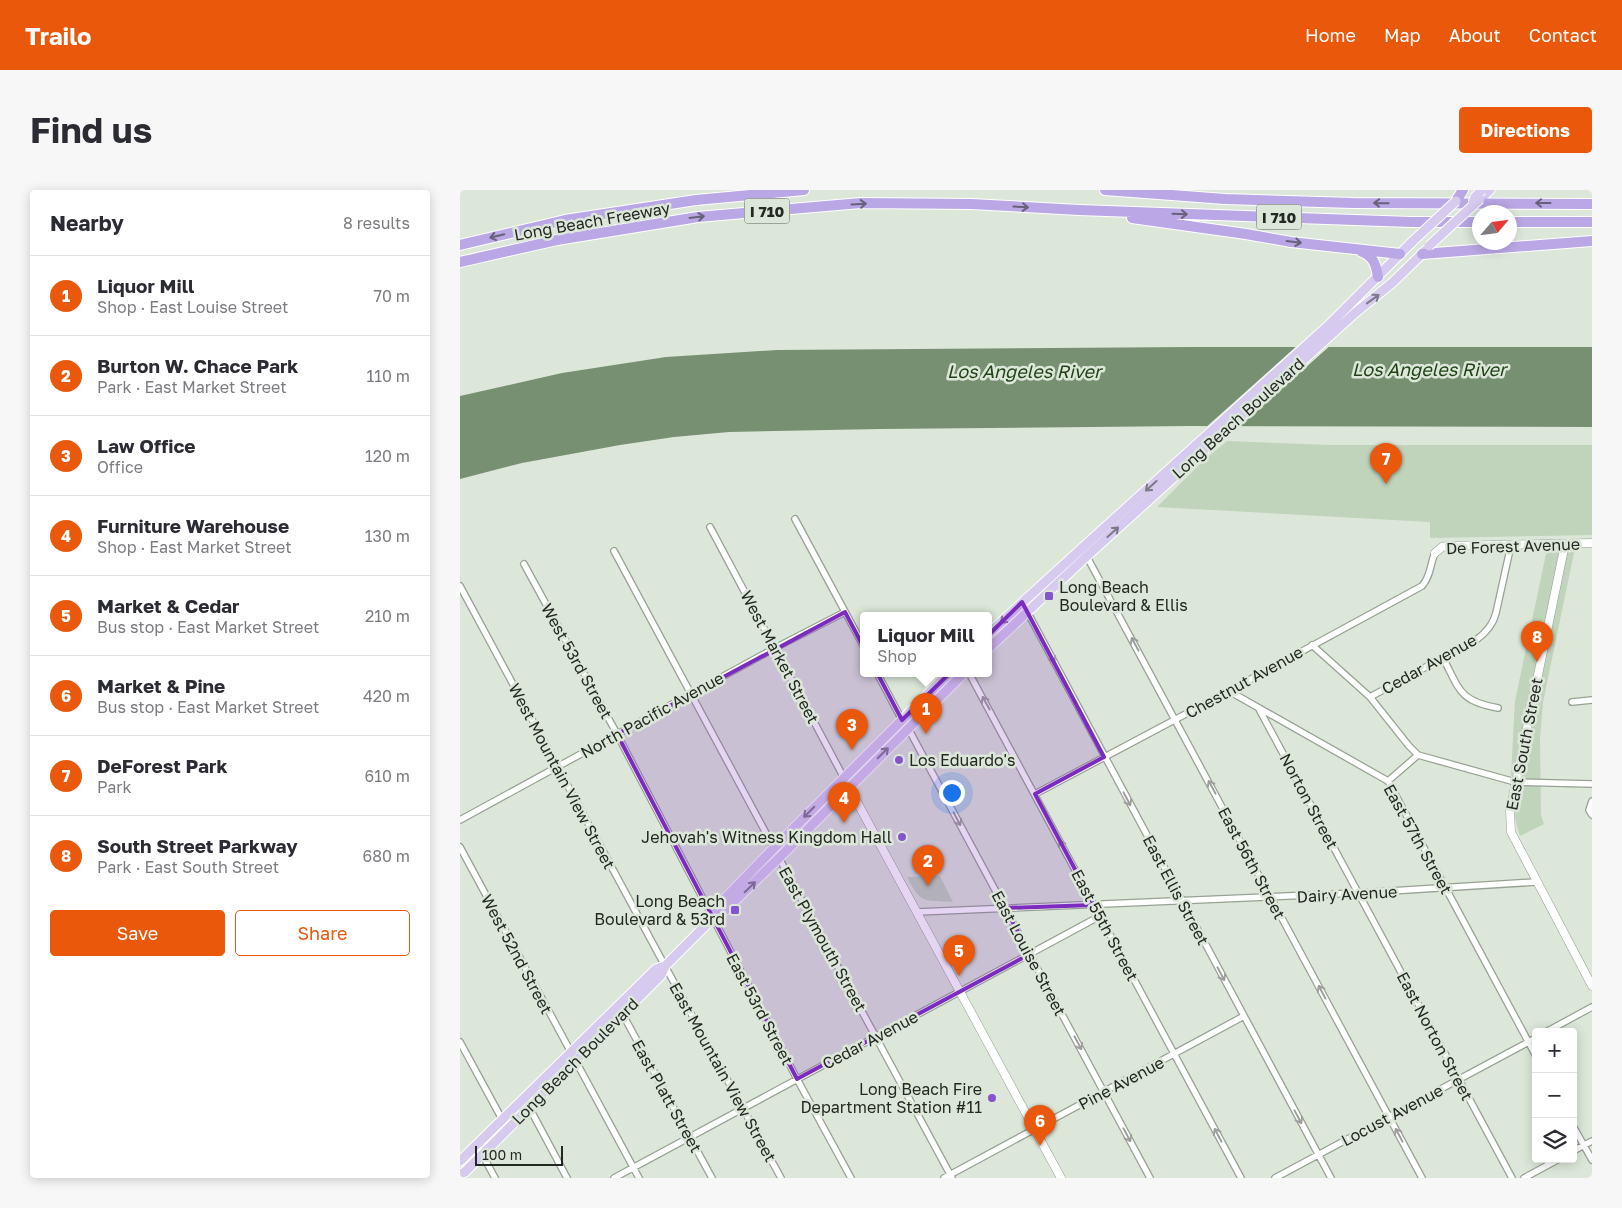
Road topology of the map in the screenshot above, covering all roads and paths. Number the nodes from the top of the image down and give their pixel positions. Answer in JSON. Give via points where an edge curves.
{"nodes":[{"id":1,"x":804,"y":190,"type":"edge"},
{"id":2,"x":1105,"y":190,"type":"edge"},
{"id":3,"x":1463,"y":190,"type":"edge"},
{"id":4,"x":1468,"y":190,"type":"edge"},
{"id":5,"x":1482,"y":190,"type":"edge"},
{"id":6,"x":1490,"y":190,"type":"edge"},
{"id":7,"x":1456,"y":201,"type":"junction"},
{"id":8,"x":1592,"y":204,"type":"edge"},
{"id":9,"x":1473,"y":205,"type":"joint"},
{"id":10,"x":1472,"y":206,"type":"edge"},
{"id":11,"x":1079,"y":210,"type":"junction"},
{"id":12,"x":1472,"y":222,"type":"edge"},
{"id":13,"x":1517,"y":222,"type":"edge"},
{"id":14,"x":1592,"y":222,"type":"edge"},
{"id":15,"x":1592,"y":241,"type":"edge"},
{"id":16,"x":460,"y":245,"type":"edge"},
{"id":17,"x":1357,"y":249,"type":"junction"},
{"id":18,"x":1400,"y":254,"type":"junction"},
{"id":19,"x":1422,"y":254,"type":"junction"},
{"id":20,"x":460,"y":262,"type":"edge"},
{"id":21,"x":1378,"y":277,"type":"junction"},
{"id":22,"x":1333,"y":327,"type":"junction"},
{"id":23,"x":795,"y":519,"type":"dead end"},
{"id":24,"x":710,"y":527,"type":"dead end"},
{"id":25,"x":1592,"y":543,"type":"edge"},
{"id":26,"x":1565,"y":544,"type":"junction"},
{"id":27,"x":1511,"y":545,"type":"junction"},
{"id":28,"x":614,"y":551,"type":"dead end"},
{"id":29,"x":1084,"y":552,"type":"junction"},
{"id":30,"x":1436,"y":553,"type":"joint"},
{"id":31,"x":524,"y":564,"type":"dead end"},
{"id":32,"x":460,"y":586,"type":"edge"},
{"id":33,"x":1022,"y":602,"type":"junction"},
{"id":34,"x":845,"y":612,"type":"junction"},
{"id":35,"x":1028,"y":613,"type":"junction"},
{"id":36,"x":992,"y":630,"type":"edge"},
{"id":37,"x":860,"y":640,"type":"edge"},
{"id":38,"x":992,"y":645,"type":"edge"},
{"id":39,"x":1312,"y":645,"type":"junction"},
{"id":40,"x":775,"y":648,"type":"junction"},
{"id":41,"x":1443,"y":658,"type":"junction"},
{"id":42,"x":879,"y":677,"type":"edge"},
{"id":43,"x":944,"y":677,"type":"edge"},
{"id":44,"x":960,"y":677,"type":"edge"},
{"id":45,"x":971,"y":677,"type":"edge"},
{"id":46,"x":1229,"y":691,"type":"junction"},
{"id":47,"x":690,"y":694,"type":"junction"},
{"id":48,"x":1370,"y":697,"type":"junction"},
{"id":49,"x":1592,"y":700,"type":"edge"},
{"id":50,"x":1572,"y":702,"type":"dead end"},
{"id":51,"x":1259,"y":708,"type":"junction"},
{"id":52,"x":1498,"y":708,"type":"dead end"},
{"id":53,"x":902,"y":720,"type":"junction"},
{"id":54,"x":1175,"y":720,"type":"junction"},
{"id":55,"x":908,"y":728,"type":"junction"},
{"id":56,"x":617,"y":734,"type":"junction"},
{"id":57,"x":1418,"y":755,"type":"junction"},
{"id":58,"x":1104,"y":757,"type":"junction"},
{"id":59,"x":558,"y":767,"type":"junction"},
{"id":60,"x":844,"y":778,"type":"junction"},
{"id":61,"x":1388,"y":781,"type":"junction"},
{"id":62,"x":1515,"y":782,"type":"junction"},
{"id":63,"x":1592,"y":784,"type":"edge"},
{"id":64,"x":849,"y":787,"type":"junction"},
{"id":65,"x":1034,"y":794,"type":"junction"},
{"id":66,"x":1592,"y":801,"type":"edge"},
{"id":67,"x":1592,"y":815,"type":"edge"},
{"id":68,"x":460,"y":820,"type":"edge"},
{"id":69,"x":774,"y":848,"type":"junction"},
{"id":70,"x":461,"y":850,"type":"edge"},
{"id":71,"x":779,"y":858,"type":"junction"},
{"id":72,"x":1536,"y":882,"type":"junction"},
{"id":73,"x":1445,"y":888,"type":"junction"},
{"id":74,"x":1358,"y":894,"type":"junction"},
{"id":75,"x":1271,"y":897,"type":"junction"},
{"id":76,"x":1182,"y":900,"type":"junction"},
{"id":77,"x":1094,"y":905,"type":"junction"},
{"id":78,"x":1005,"y":908,"type":"junction"},
{"id":79,"x":917,"y":912,"type":"junction"},
{"id":80,"x":1100,"y":916,"type":"junction"},
{"id":81,"x":713,"y":918,"type":"junction"},
{"id":82,"x":1030,"y":954,"type":"junction"},
{"id":83,"x":665,"y":966,"type":"junction"},
{"id":84,"x":1592,"y":986,"type":"edge"},
{"id":85,"x":960,"y":991,"type":"junction"},
{"id":86,"x":1592,"y":1007,"type":"edge"},
{"id":87,"x":622,"y":1013,"type":"junction"},
{"id":88,"x":1244,"y":1016,"type":"junction"},
{"id":89,"x":1553,"y":1028,"type":"edge"},
{"id":90,"x":876,"y":1037,"type":"junction"},
{"id":91,"x":1532,"y":1040,"type":"edge"},
{"id":92,"x":460,"y":1042,"type":"edge"},
{"id":93,"x":1528,"y":1042,"type":"junction"},
{"id":94,"x":1532,"y":1049,"type":"edge"},
{"id":95,"x":570,"y":1052,"type":"junction"},
{"id":96,"x":1175,"y":1054,"type":"junction"},
{"id":97,"x":575,"y":1060,"type":"junction"},
{"id":98,"x":797,"y":1079,"type":"junction"},
{"id":99,"x":1459,"y":1079,"type":"junction"},
{"id":100,"x":1104,"y":1092,"type":"junction"},
{"id":101,"x":529,"y":1107,"type":"junction"},
{"id":102,"x":743,"y":1108,"type":"junction"},
{"id":103,"x":1389,"y":1116,"type":"junction"},
{"id":104,"x":502,"y":1120,"type":"junction"},
{"id":105,"x":508,"y":1128,"type":"junction"},
{"id":106,"x":1034,"y":1130,"type":"junction"},
{"id":107,"x":1577,"y":1133,"type":"edge"},
{"id":108,"x":690,"y":1137,"type":"junction"},
{"id":109,"x":1592,"y":1141,"type":"edge"},
{"id":110,"x":1584,"y":1146,"type":"junction"},
{"id":111,"x":1577,"y":1149,"type":"edge"},
{"id":112,"x":482,"y":1154,"type":"junction"},
{"id":113,"x":1318,"y":1154,"type":"junction"},
{"id":114,"x":1592,"y":1160,"type":"edge"},
{"id":115,"x":460,"y":1161,"type":"edge"},
{"id":116,"x":1552,"y":1163,"type":"edge"},
{"id":117,"x":633,"y":1168,"type":"junction"},
{"id":118,"x":460,"y":1174,"type":"edge"},
{"id":119,"x":948,"y":1177,"type":"edge"},
{"id":120,"x":495,"y":1178,"type":"edge"},
{"id":121,"x":567,"y":1178,"type":"edge"},
{"id":122,"x":614,"y":1178,"type":"edge"},
{"id":123,"x":639,"y":1178,"type":"edge"},
{"id":124,"x":712,"y":1178,"type":"edge"},
{"id":125,"x":781,"y":1178,"type":"edge"},
{"id":126,"x":851,"y":1178,"type":"edge"},
{"id":127,"x":1061,"y":1178,"type":"edge"},
{"id":128,"x":1150,"y":1178,"type":"edge"},
{"id":129,"x":1241,"y":1178,"type":"edge"},
{"id":130,"x":1275,"y":1178,"type":"edge"},
{"id":131,"x":1331,"y":1178,"type":"edge"},
{"id":132,"x":1422,"y":1178,"type":"edge"},
{"id":133,"x":1512,"y":1178,"type":"edge"},
{"id":134,"x":1524,"y":1178,"type":"edge"}],
"edges":[{"from":1,"to":16,"type":"highway","name":"Long Beach Freeway","number":"I 710","one_way":true,"via":[[696,200],[565,220]]},
{"from":8,"to":2,"type":"highway","number":"I 710","one_way":true,"via":[[1225,199]]},
{"from":3,"to":7,"type":"highway"},
{"from":4,"to":7,"type":"main road","name":"Long Beach Boulevard"},
{"from":5,"to":9,"type":"main road","bridge":true},
{"from":6,"to":9,"type":"main road","name":"Long Beach Boulevard","bridge":true},
{"from":7,"to":18,"type":"main road","name":"Long Beach Boulevard","bridge":true},
{"from":10,"to":19,"type":"main road","name":"Long Beach Boulevard","bridge":true},
{"from":11,"to":12,"type":"highway","name":"Long Beach Freeway","number":"I 710","one_way":true},
{"from":11,"to":17,"type":"highway","one_way":true},
{"from":20,"to":11,"type":"highway","name":"Long Beach Freeway","number":"I 710","one_way":true,"via":[[557,240],[698,217],[861,203],[971,204]]},
{"from":13,"to":14,"type":"highway"},
{"from":15,"to":19,"type":"highway"},
{"from":17,"to":18,"type":"highway"},
{"from":17,"to":21,"type":"highway","via":[[1371,257]]},
{"from":18,"to":19,"type":"main road"},
{"from":18,"to":21,"type":"main road","name":"Long Beach Boulevard"},
{"from":22,"to":19,"type":"main road","name":"Long Beach Boulevard","one_way":true,"via":[[1392,283]]},
{"from":21,"to":22,"type":"main road","name":"Long Beach Boulevard"},
{"from":29,"to":22,"type":"main road","name":"Long Beach Boulevard","one_way":true,"via":[[1140,507]]},
{"from":22,"to":29,"type":"main road","name":"Long Beach Boulevard","one_way":true,"via":[[1130,505]]},
{"from":23,"to":34,"type":"street"},
{"from":24,"to":40,"type":"street","name":"West Market Street"},
{"from":25,"to":26,"type":"street","name":"De Forest Avenue"},
{"from":26,"to":27,"type":"street","name":"De Forest Avenue"},
{"from":26,"to":62,"type":"street","name":"East South Street"},
{"from":27,"to":30,"type":"street","name":"De Forest Avenue","via":[[1442,547]]},
{"from":27,"to":41,"type":"street","name":"Cedar Avenue","via":[[1496,613],[1488,630]]},
{"from":28,"to":47,"type":"street"},
{"from":29,"to":33,"type":"main road","name":"Long Beach Boulevard"},
{"from":29,"to":35,"type":"main road","name":"Long Beach Boulevard"},
{"from":54,"to":29,"type":"street","name":"East 56th Street","one_way":true},
{"from":30,"to":39,"type":"street","name":"Chestnut Avenue","via":[[1429,576],[1422,586]]},
{"from":31,"to":56,"type":"street","name":"West 53rd Street"},
{"from":32,"to":59,"type":"street","name":"West Mountain View Street"},
{"from":33,"to":35,"type":"street","name":"East Ellis Street"},
{"from":33,"to":36,"type":"main road","name":"Long Beach Boulevard","one_way":true},
{"from":34,"to":37,"type":"street"},
{"from":34,"to":40,"type":"street","name":"North Pacific Avenue"},
{"from":35,"to":38,"type":"main road","name":"Long Beach Boulevard"},
{"from":35,"to":58,"type":"street","name":"East Ellis Street","one_way":true},
{"from":39,"to":46,"type":"street","name":"Chestnut Avenue"},
{"from":39,"to":48,"type":"street"},
{"from":40,"to":47,"type":"street","name":"North Pacific Avenue"},
{"from":40,"to":60,"type":"street","name":"West Market Street"},
{"from":41,"to":48,"type":"street","name":"Cedar Avenue"},
{"from":41,"to":52,"type":"street","via":[[1465,696],[1476,703]]},
{"from":42,"to":53,"type":"street"},
{"from":43,"to":53,"type":"main road","name":"Long Beach Boulevard"},
{"from":44,"to":55,"type":"main road","name":"Long Beach Boulevard"},
{"from":65,"to":45,"type":"street","name":"East 55th Street","one_way":true},
{"from":46,"to":51,"type":"street","name":"East 57th Street"},
{"from":46,"to":54,"type":"street","name":"Chestnut Avenue"},
{"from":47,"to":56,"type":"street","name":"North Pacific Avenue"},
{"from":47,"to":69,"type":"street"},
{"from":48,"to":57,"type":"street"},
{"from":49,"to":50,"type":"street"},
{"from":51,"to":61,"type":"street","name":"East 57th Street"},
{"from":51,"to":74,"type":"street","name":"Norton Street"},
{"from":53,"to":60,"type":"main road","name":"Long Beach Boulevard"},
{"from":54,"to":58,"type":"street","name":"Chestnut Avenue"},
{"from":75,"to":54,"type":"street","name":"East 56th Street","one_way":true},
{"from":64,"to":55,"type":"main road","name":"Long Beach Boulevard","one_way":true},
{"from":55,"to":78,"type":"street","name":"East Louise Street","one_way":true},
{"from":56,"to":59,"type":"street","name":"North Pacific Avenue"},
{"from":56,"to":81,"type":"street","name":"West 53rd Street"},
{"from":57,"to":61,"type":"street"},
{"from":57,"to":62,"type":"street"},
{"from":58,"to":65,"type":"street","name":"Chestnut Avenue"},
{"from":58,"to":76,"type":"street","name":"East Ellis Street","one_way":true},
{"from":59,"to":68,"type":"street","name":"North Pacific Avenue"},
{"from":59,"to":83,"type":"street","name":"West Mountain View Street"},
{"from":60,"to":64,"type":"street","name":"West Market Street"},
{"from":60,"to":69,"type":"main road","name":"Long Beach Boulevard","one_way":true},
{"from":61,"to":73,"type":"street","name":"East 57th Street"},
{"from":62,"to":63,"type":"street"},
{"from":62,"to":72,"type":"street","name":"East South Street","via":[[1510,832]]},
{"from":64,"to":71,"type":"main road","name":"Long Beach Boulevard"},
{"from":64,"to":79,"type":"street","name":"West Market Street"},
{"from":77,"to":65,"type":"street","name":"East 55th Street","one_way":true},
{"from":66,"to":67,"type":"street","via":[[1589,810]]},
{"from":69,"to":81,"type":"main road","name":"Long Beach Boulevard","via":[[715,909]]},
{"from":70,"to":95,"type":"street","name":"West 52nd Street"},
{"from":81,"to":71,"type":"main road","name":"Long Beach Boulevard","one_way":true},
{"from":71,"to":90,"type":"street","name":"East Plymouth Street"},
{"from":72,"to":73,"type":"street","name":"Dairy Avenue"},
{"from":72,"to":84,"type":"street","name":"East South Street"},
{"from":73,"to":74,"type":"street","name":"Dairy Avenue"},
{"from":73,"to":93,"type":"street","name":"East 57th Street"},
{"from":74,"to":75,"type":"street","name":"Dairy Avenue"},
{"from":74,"to":99,"type":"street","name":"East Norton Street"},
{"from":75,"to":76,"type":"street","name":"Dairy Avenue"},
{"from":103,"to":75,"type":"street","name":"East 56th Street","one_way":true},
{"from":76,"to":77,"type":"street","name":"Dairy Avenue"},
{"from":76,"to":88,"type":"street","name":"East Ellis Street","one_way":true},
{"from":77,"to":78,"type":"street","name":"Dairy Avenue"},
{"from":77,"to":80,"type":"street","name":"East 55th Street"},
{"from":78,"to":79,"type":"street","name":"Dairy Avenue"},
{"from":78,"to":82,"type":"street","name":"East Louise Street"},
{"from":79,"to":85,"type":"street","name":"West Market Street"},
{"from":80,"to":82,"type":"street","name":"Cedar Avenue"},
{"from":80,"to":96,"type":"street","name":"East 55th Street"},
{"from":81,"to":83,"type":"main road","name":"Long Beach Boulevard"},
{"from":81,"to":98,"type":"street","name":"East 53rd Street"},
{"from":82,"to":85,"type":"street","name":"Cedar Avenue"},
{"from":82,"to":100,"type":"street","name":"East Louise Street","one_way":true},
{"from":83,"to":87,"type":"main road","name":"Long Beach Boulevard","via":[[661,975]]},
{"from":83,"to":95,"type":"main road","name":"Long Beach Boulevard","via":[[656,969]]},
{"from":83,"to":102,"type":"street","name":"East Mountain View Street"},
{"from":85,"to":90,"type":"street","name":"Cedar Avenue"},
{"from":85,"to":106,"type":"street","name":"West Market Street"},
{"from":86,"to":89,"type":"street"},
{"from":87,"to":97,"type":"main road","name":"Long Beach Boulevard"},
{"from":87,"to":108,"type":"street","name":"East Platt Street"},
{"from":88,"to":96,"type":"street","name":"Pine Avenue"},
{"from":88,"to":113,"type":"street","name":"East Ellis Street","one_way":true},
{"from":90,"to":98,"type":"street","name":"Cedar Avenue"},
{"from":90,"to":119,"type":"street","name":"East Plymouth Street"},
{"from":91,"to":93,"type":"street","name":"Locust Avenue"},
{"from":92,"to":104,"type":"street"},
{"from":93,"to":94,"type":"street","name":"East 57th Street"},
{"from":93,"to":99,"type":"street","name":"Locust Avenue"},
{"from":95,"to":97,"type":"street","name":"West 52nd Street"},
{"from":95,"to":104,"type":"main road","name":"Long Beach Boulevard"},
{"from":96,"to":100,"type":"street","name":"Pine Avenue"},
{"from":129,"to":96,"type":"street","name":"East 55th Street","one_way":true},
{"from":97,"to":101,"type":"main road","name":"Long Beach Boulevard"},
{"from":97,"to":117,"type":"street","name":"West 52nd Street"},
{"from":98,"to":102,"type":"street","name":"Cedar Avenue"},
{"from":98,"to":126,"type":"street","name":"East 53rd Street"},
{"from":99,"to":103,"type":"street","name":"Locust Avenue"},
{"from":99,"to":133,"type":"street","name":"East Norton Street"},
{"from":100,"to":106,"type":"street","name":"Pine Avenue"},
{"from":100,"to":128,"type":"street","name":"East Louise Street","one_way":true},
{"from":101,"to":105,"type":"main road","name":"Long Beach Boulevard"},
{"from":101,"to":121,"type":"street"},
{"from":102,"to":108,"type":"street","name":"Cedar Avenue"},
{"from":102,"to":125,"type":"street","name":"East Mountain View Street"},
{"from":103,"to":113,"type":"street","name":"Locust Avenue"},
{"from":132,"to":103,"type":"street","name":"East 56th Street","one_way":true},
{"from":104,"to":105,"type":"street"},
{"from":104,"to":115,"type":"main road","name":"Long Beach Boulevard"},
{"from":105,"to":112,"type":"main road","name":"Long Beach Boulevard"},
{"from":106,"to":119,"type":"street","name":"Pine Avenue"},
{"from":106,"to":127,"type":"street","name":"West Market Street"},
{"from":107,"to":110,"type":"street"},
{"from":108,"to":117,"type":"street","name":"Cedar Avenue"},
{"from":108,"to":124,"type":"street","name":"East Platt Street"},
{"from":109,"to":110,"type":"street"},
{"from":110,"to":111,"type":"street"},
{"from":110,"to":114,"type":"street"},
{"from":112,"to":118,"type":"main road","name":"Long Beach Boulevard"},
{"from":112,"to":120,"type":"street"},
{"from":113,"to":130,"type":"street","name":"Locust Avenue"},
{"from":113,"to":131,"type":"street","name":"East Ellis Street"},
{"from":116,"to":134,"type":"street"},
{"from":117,"to":122,"type":"street","name":"Cedar Avenue"},
{"from":117,"to":123,"type":"street","name":"West 52nd Street"}]}
